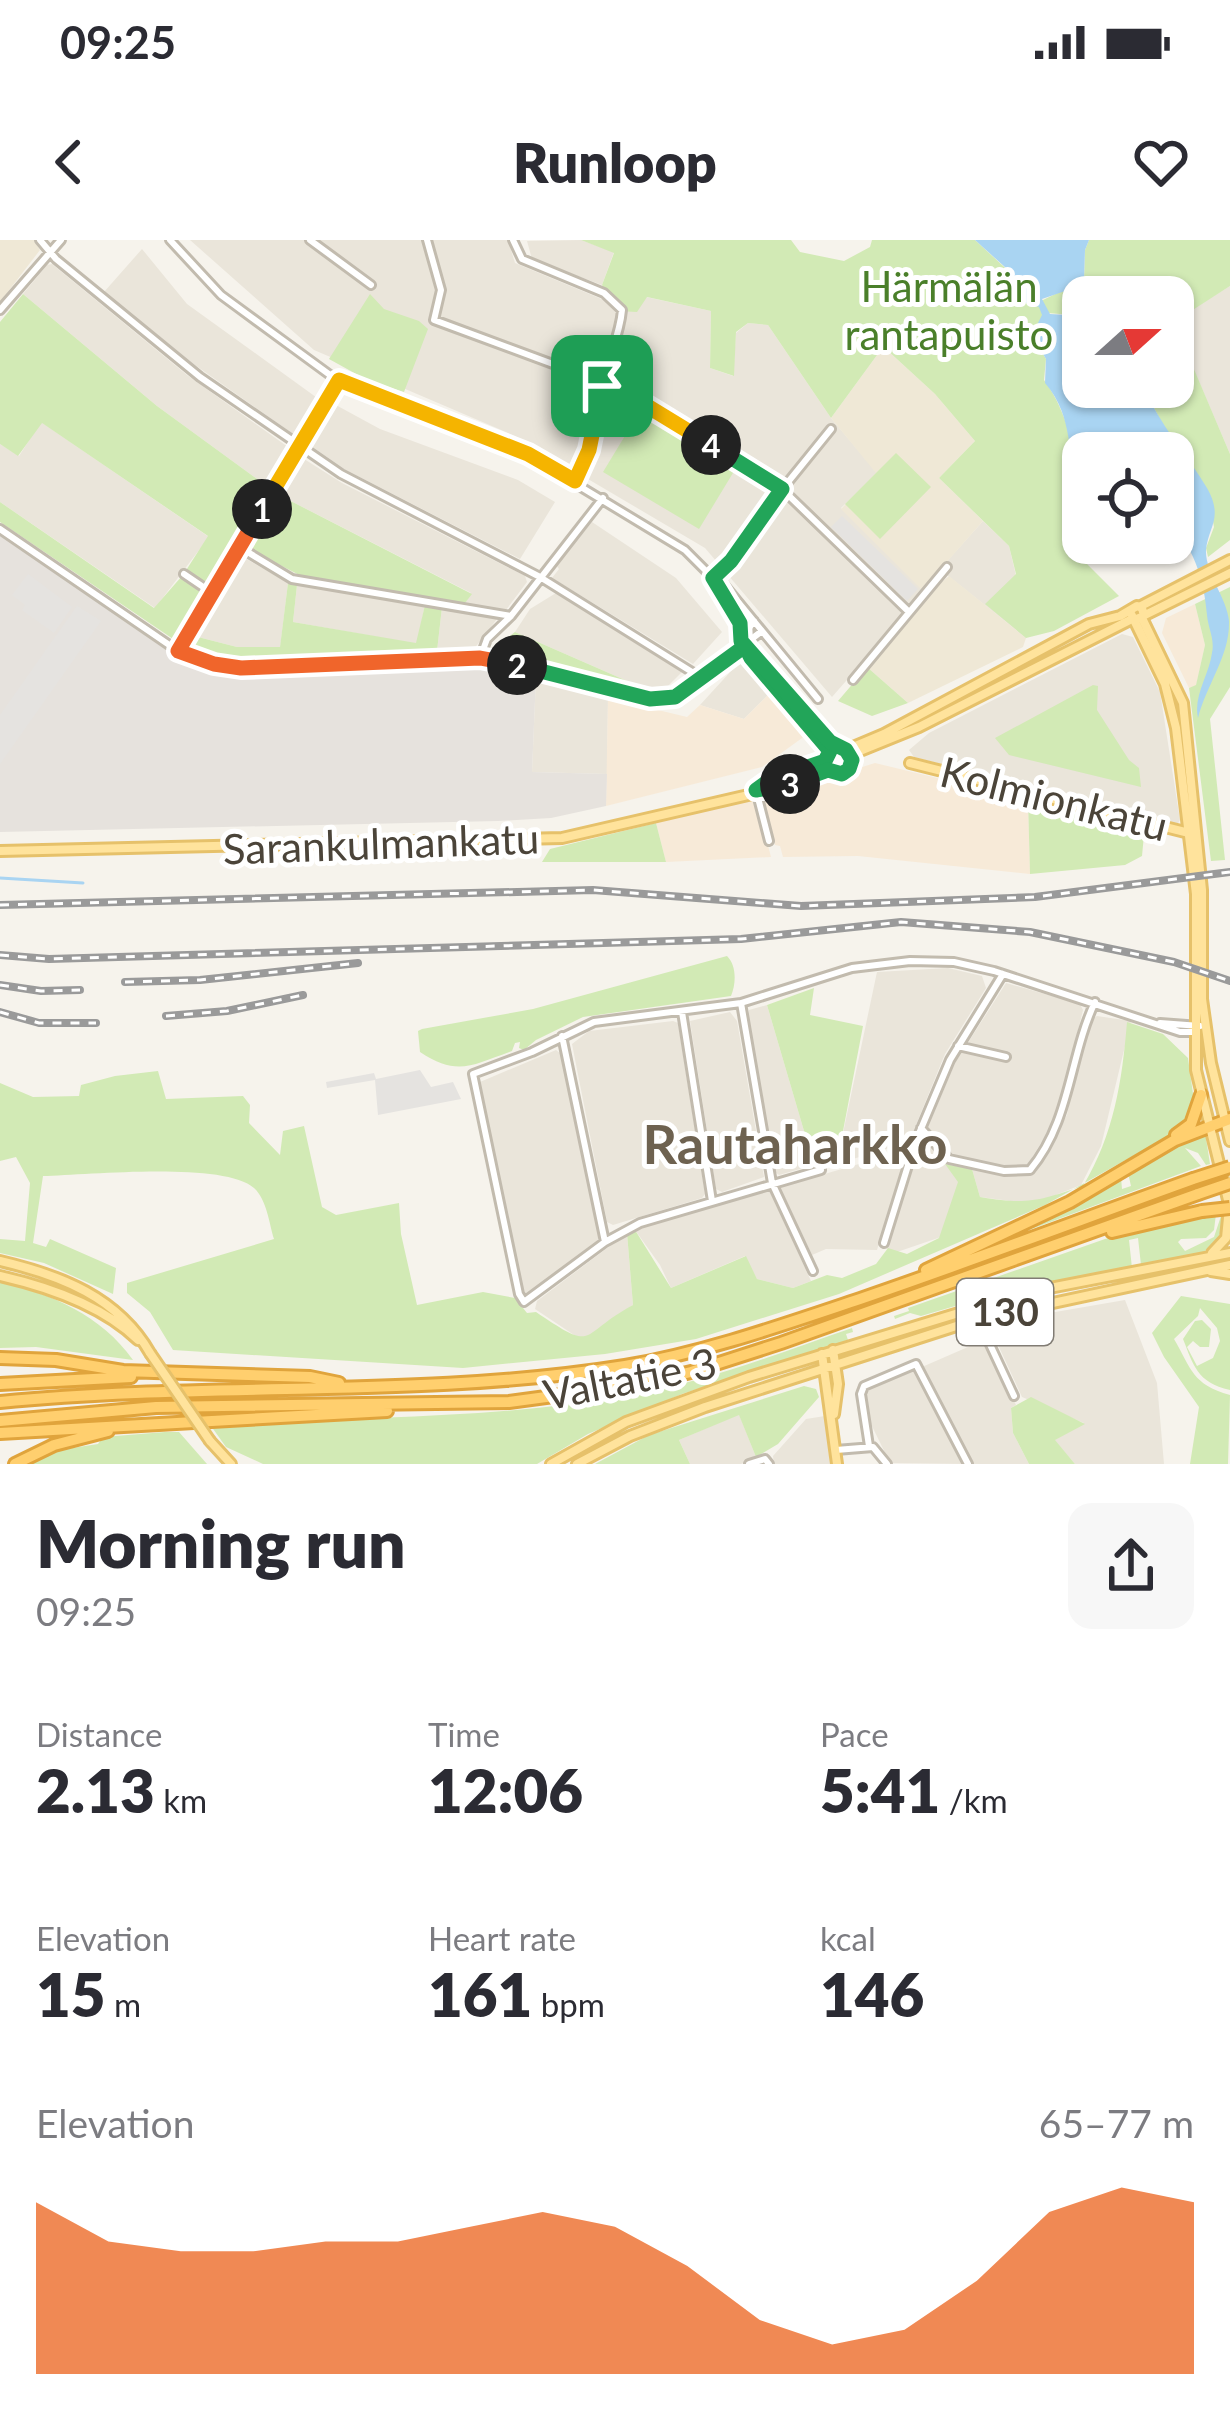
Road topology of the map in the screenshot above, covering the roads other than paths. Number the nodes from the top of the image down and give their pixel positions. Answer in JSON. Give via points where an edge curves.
{"nodes":[{"id":1,"x":40,"y":240,"type":"edge"},
{"id":2,"x":61,"y":240,"type":"edge"},
{"id":3,"x":170,"y":240,"type":"edge"},
{"id":4,"x":310,"y":240,"type":"edge"},
{"id":5,"x":427,"y":240,"type":"edge"},
{"id":6,"x":513,"y":240,"type":"edge"},
{"id":7,"x":50,"y":251,"type":"junction"},
{"id":8,"x":371,"y":285,"type":"dead end"},
{"id":9,"x":0,"y":310,"type":"edge"},
{"id":10,"x":339,"y":380,"type":"junction"},
{"id":11,"x":603,"y":382,"type":"junction"},
{"id":12,"x":831,"y":429,"type":"dead end"},
{"id":13,"x":300,"y":447,"type":"junction"},
{"id":14,"x":575,"y":481,"type":"junction"},
{"id":15,"x":782,"y":489,"type":"junction"},
{"id":16,"x":603,"y":498,"type":"junction"},
{"id":17,"x":0,"y":530,"type":"edge"},
{"id":18,"x":241,"y":548,"type":"junction"},
{"id":19,"x":1230,"y":560,"type":"edge"},
{"id":20,"x":946,"y":567,"type":"dead end"},
{"id":21,"x":1217,"y":573,"type":"junction"},
{"id":22,"x":1230,"y":573,"type":"edge"},
{"id":23,"x":184,"y":574,"type":"dead end"},
{"id":24,"x":714,"y":576,"type":"junction"},
{"id":25,"x":540,"y":578,"type":"junction"},
{"id":26,"x":212,"y":593,"type":"junction"},
{"id":27,"x":909,"y":611,"type":"junction"},
{"id":28,"x":511,"y":616,"type":"junction"},
{"id":29,"x":1135,"y":616,"type":"junction"},
{"id":30,"x":754,"y":621,"type":"junction"},
{"id":31,"x":762,"y":631,"type":"junction"},
{"id":32,"x":744,"y":645,"type":"junction"},
{"id":33,"x":178,"y":651,"type":"junction"},
{"id":34,"x":480,"y":658,"type":"junction"},
{"id":35,"x":700,"y":677,"type":"junction"},
{"id":36,"x":853,"y":680,"type":"dead end"},
{"id":37,"x":818,"y":699,"type":"dead end"},
{"id":38,"x":837,"y":756,"type":"junction"},
{"id":39,"x":910,"y":763,"type":"dead end"},
{"id":40,"x":756,"y":790,"type":"junction"},
{"id":41,"x":1194,"y":834,"type":"junction"},
{"id":42,"x":769,"y":841,"type":"dead end"},
{"id":43,"x":0,"y":851,"type":"edge"},
{"id":44,"x":1004,"y":974,"type":"junction"},
{"id":45,"x":1095,"y":1002,"type":"junction"},
{"id":46,"x":741,"y":1003,"type":"junction"},
{"id":47,"x":682,"y":1012,"type":"junction"},
{"id":48,"x":1193,"y":1028,"type":"junction"},
{"id":49,"x":1205,"y":1028,"type":"junction"},
{"id":50,"x":562,"y":1036,"type":"junction"},
{"id":51,"x":958,"y":1046,"type":"junction"},
{"id":52,"x":1006,"y":1058,"type":"dead end"},
{"id":53,"x":1201,"y":1095,"type":"junction"},
{"id":54,"x":1227,"y":1120,"type":"edge"},
{"id":55,"x":1209,"y":1127,"type":"junction"},
{"id":56,"x":921,"y":1128,"type":"junction"},
{"id":57,"x":1230,"y":1141,"type":"edge"},
{"id":58,"x":1160,"y":1148,"type":"junction"},
{"id":59,"x":1230,"y":1167,"type":"edge"},
{"id":60,"x":821,"y":1170,"type":"dead end"},
{"id":61,"x":772,"y":1183,"type":"junction"},
{"id":62,"x":1230,"y":1183,"type":"edge"},
{"id":63,"x":712,"y":1201,"type":"junction"},
{"id":64,"x":1230,"y":1208,"type":"edge"},
{"id":65,"x":1073,"y":1240,"type":"junction"},
{"id":66,"x":605,"y":1242,"type":"junction"},
{"id":67,"x":884,"y":1243,"type":"dead end"},
{"id":68,"x":1230,"y":1253,"type":"edge"},
{"id":69,"x":1204,"y":1258,"type":"junction"},
{"id":70,"x":0,"y":1262,"type":"edge"},
{"id":71,"x":1230,"y":1269,"type":"edge"},
{"id":72,"x":813,"y":1271,"type":"dead end"},
{"id":73,"x":0,"y":1276,"type":"edge"},
{"id":74,"x":891,"y":1288,"type":"junction"},
{"id":75,"x":973,"y":1307,"type":"junction"},
{"id":76,"x":977,"y":1319,"type":"junction"},
{"id":77,"x":833,"y":1351,"type":"junction"},
{"id":78,"x":150,"y":1353,"type":"junction"},
{"id":79,"x":822,"y":1354,"type":"junction"},
{"id":80,"x":0,"y":1358,"type":"edge"},
{"id":81,"x":838,"y":1364,"type":"junction"},
{"id":82,"x":825,"y":1367,"type":"junction"},
{"id":83,"x":200,"y":1373,"type":"junction"},
{"id":84,"x":0,"y":1384,"type":"edge"},
{"id":85,"x":354,"y":1387,"type":"junction"},
{"id":86,"x":1014,"y":1396,"type":"dead end"},
{"id":87,"x":0,"y":1402,"type":"edge"},
{"id":88,"x":420,"y":1405,"type":"junction"},
{"id":89,"x":833,"y":1416,"type":"junction"},
{"id":90,"x":0,"y":1421,"type":"edge"},
{"id":91,"x":169,"y":1423,"type":"junction"},
{"id":92,"x":0,"y":1433,"type":"edge"},
{"id":93,"x":868,"y":1446,"type":"junction"},
{"id":94,"x":836,"y":1450,"type":"junction"},
{"id":95,"x":767,"y":1462,"type":"edge"},
{"id":96,"x":559,"y":1463,"type":"edge"},
{"id":97,"x":15,"y":1464,"type":"edge"},
{"id":98,"x":231,"y":1464,"type":"edge"},
{"id":99,"x":577,"y":1464,"type":"edge"},
{"id":100,"x":749,"y":1464,"type":"edge"},
{"id":101,"x":838,"y":1464,"type":"edge"},
{"id":102,"x":887,"y":1464,"type":"edge"},
{"id":103,"x":968,"y":1464,"type":"edge"}],
"edges":[{"from":1,"to":7,"type":"street"},
{"from":2,"to":7,"type":"street"},
{"from":3,"to":10,"type":"street","via":[[221,296]]},
{"from":4,"to":8,"type":"street"},
{"from":5,"to":11,"type":"street","via":[[441,290],[434,320]]},
{"from":6,"to":11,"type":"street","via":[[522,259],[604,293],[622,310]]},
{"from":7,"to":9,"type":"street"},
{"from":7,"to":13,"type":"street","via":[[176,358]]},
{"from":10,"to":13,"type":"street"},
{"from":10,"to":14,"type":"street","via":[[528,454]]},
{"from":11,"to":14,"type":"street"},
{"from":11,"to":15,"type":"street"},
{"from":12,"to":15,"type":"street"},
{"from":13,"to":18,"type":"street"},
{"from":13,"to":25,"type":"street"},
{"from":14,"to":16,"type":"street"},
{"from":15,"to":24,"type":"street"},
{"from":15,"to":27,"type":"street"},
{"from":16,"to":24,"type":"street"},
{"from":16,"to":25,"type":"street"},
{"from":17,"to":33,"type":"street"},
{"from":18,"to":26,"type":"street"},
{"from":18,"to":28,"type":"street","via":[[292,580]]},
{"from":19,"to":21,"type":"main road"},
{"from":20,"to":27,"type":"street"},
{"from":21,"to":22,"type":"main road"},
{"from":21,"to":29,"type":"main road"},
{"from":23,"to":26,"type":"street"},
{"from":24,"to":30,"type":"street"},
{"from":24,"to":32,"type":"street"},
{"from":25,"to":28,"type":"street"},
{"from":25,"to":35,"type":"street"},
{"from":26,"to":33,"type":"street"},
{"from":27,"to":36,"type":"street"},
{"from":28,"to":34,"type":"street"},
{"from":29,"to":38,"type":"main road","name":"Sarankulmankatu","via":[[928,723]]},
{"from":29,"to":38,"type":"main road","via":[[1089,624]]},
{"from":29,"to":41,"type":"main road","via":[[1171,704]]},
{"from":29,"to":41,"type":"main road","via":[[1183,703]]},
{"from":30,"to":31,"type":"street"},
{"from":30,"to":32,"type":"street"},
{"from":31,"to":32,"type":"street"},
{"from":31,"to":37,"type":"street"},
{"from":32,"to":35,"type":"street"},
{"from":32,"to":38,"type":"street"},
{"from":33,"to":34,"type":"street","via":[[241,668]]},
{"from":34,"to":35,"type":"street","via":[[650,699],[670,699]]},
{"from":38,"to":40,"type":"main road","name":"Sarankulmankatu","via":[[786,785]]},
{"from":39,"to":41,"type":"main road","name":"Kolmionkatu"},
{"from":40,"to":42,"type":"street"},
{"from":40,"to":43,"type":"main road","name":"Sarankulmankatu","via":[[562,838]]},
{"from":41,"to":48,"type":"main road"},
{"from":41,"to":49,"type":"main road"},
{"from":44,"to":45,"type":"street"},
{"from":44,"to":46,"type":"street","via":[[935,961],[870,964]]},
{"from":44,"to":51,"type":"street"},
{"from":45,"to":48,"type":"street"},
{"from":45,"to":56,"type":"street","via":[[1061,1118],[1030,1170],[949,1160]]},
{"from":46,"to":47,"type":"street"},
{"from":46,"to":61,"type":"street"},
{"from":47,"to":50,"type":"street","via":[[595,1022]]},
{"from":47,"to":63,"type":"street"},
{"from":48,"to":49,"type":"street"},
{"from":48,"to":53,"type":"main road"},
{"from":49,"to":54,"type":"main road"},
{"from":50,"to":66,"type":"street"},
{"from":50,"to":66,"type":"street","via":[[473,1074],[518,1294],[531,1299]]},
{"from":51,"to":52,"type":"street"},
{"from":51,"to":56,"type":"street"},
{"from":53,"to":55,"type":"main road"},
{"from":53,"to":58,"type":"highway","via":[[1191,1124]]},
{"from":54,"to":55,"type":"highway"},
{"from":54,"to":57,"type":"main road"},
{"from":55,"to":58,"type":"highway"},
{"from":55,"to":64,"type":"main road"},
{"from":56,"to":67,"type":"street"},
{"from":58,"to":74,"type":"highway","via":[[1049,1213]]},
{"from":59,"to":74,"type":"highway","name":"Valtatie 3","bridge":true},
{"from":60,"to":61,"type":"street"},
{"from":61,"to":63,"type":"street"},
{"from":61,"to":72,"type":"street"},
{"from":62,"to":65,"type":"highway","name":"Valtatie 3","bridge":true},
{"from":63,"to":66,"type":"street"},
{"from":64,"to":65,"type":"highway","bridge":true},
{"from":64,"to":69,"type":"main road","via":[[1226,1238]]},
{"from":65,"to":88,"type":"highway","name":"Valtatie 3","via":[[691,1372],[570,1396]]},
{"from":68,"to":69,"type":"main road","number":"130"},
{"from":69,"to":75,"type":"main road","number":"130"},
{"from":70,"to":78,"type":"main road","via":[[52,1276],[114,1308]]},
{"from":71,"to":76,"type":"main road","number":"130"},
{"from":73,"to":78,"type":"main road","via":[[63,1294],[121,1324]]},
{"from":74,"to":85,"type":"highway","name":"Valtatie 3","via":[[684,1355],[540,1377]]},
{"from":75,"to":76,"type":"street"},
{"from":75,"to":77,"type":"main road","number":"130"},
{"from":76,"to":81,"type":"main road","number":"130"},
{"from":76,"to":86,"type":"street"},
{"from":77,"to":79,"type":"main road","number":"130"},
{"from":77,"to":81,"type":"main road"},
{"from":78,"to":98,"type":"main road","bridge":true},
{"from":79,"to":82,"type":"main road"},
{"from":79,"to":96,"type":"main road","number":"130","via":[[673,1403]]},
{"from":80,"to":83,"type":"highway"},
{"from":81,"to":82,"type":"main road","number":"130"},
{"from":81,"to":89,"type":"main road"},
{"from":82,"to":89,"type":"main road"},
{"from":82,"to":99,"type":"main road","number":"130","via":[[656,1425]]},
{"from":83,"to":84,"type":"highway"},
{"from":83,"to":85,"type":"highway"},
{"from":85,"to":87,"type":"highway","name":"Valtatie 3"},
{"from":88,"to":90,"type":"highway","name":"Valtatie 3","via":[[177,1406]]},
{"from":88,"to":91,"type":"highway"},
{"from":89,"to":94,"type":"main road"},
{"from":91,"to":92,"type":"highway"},
{"from":91,"to":97,"type":"highway","via":[[78,1437]]},
{"from":93,"to":94,"type":"street"},
{"from":93,"to":102,"type":"street"},
{"from":93,"to":103,"type":"street","via":[[864,1386],[916,1364]]},
{"from":94,"to":101,"type":"main road"},
{"from":95,"to":100,"type":"street"}]}
